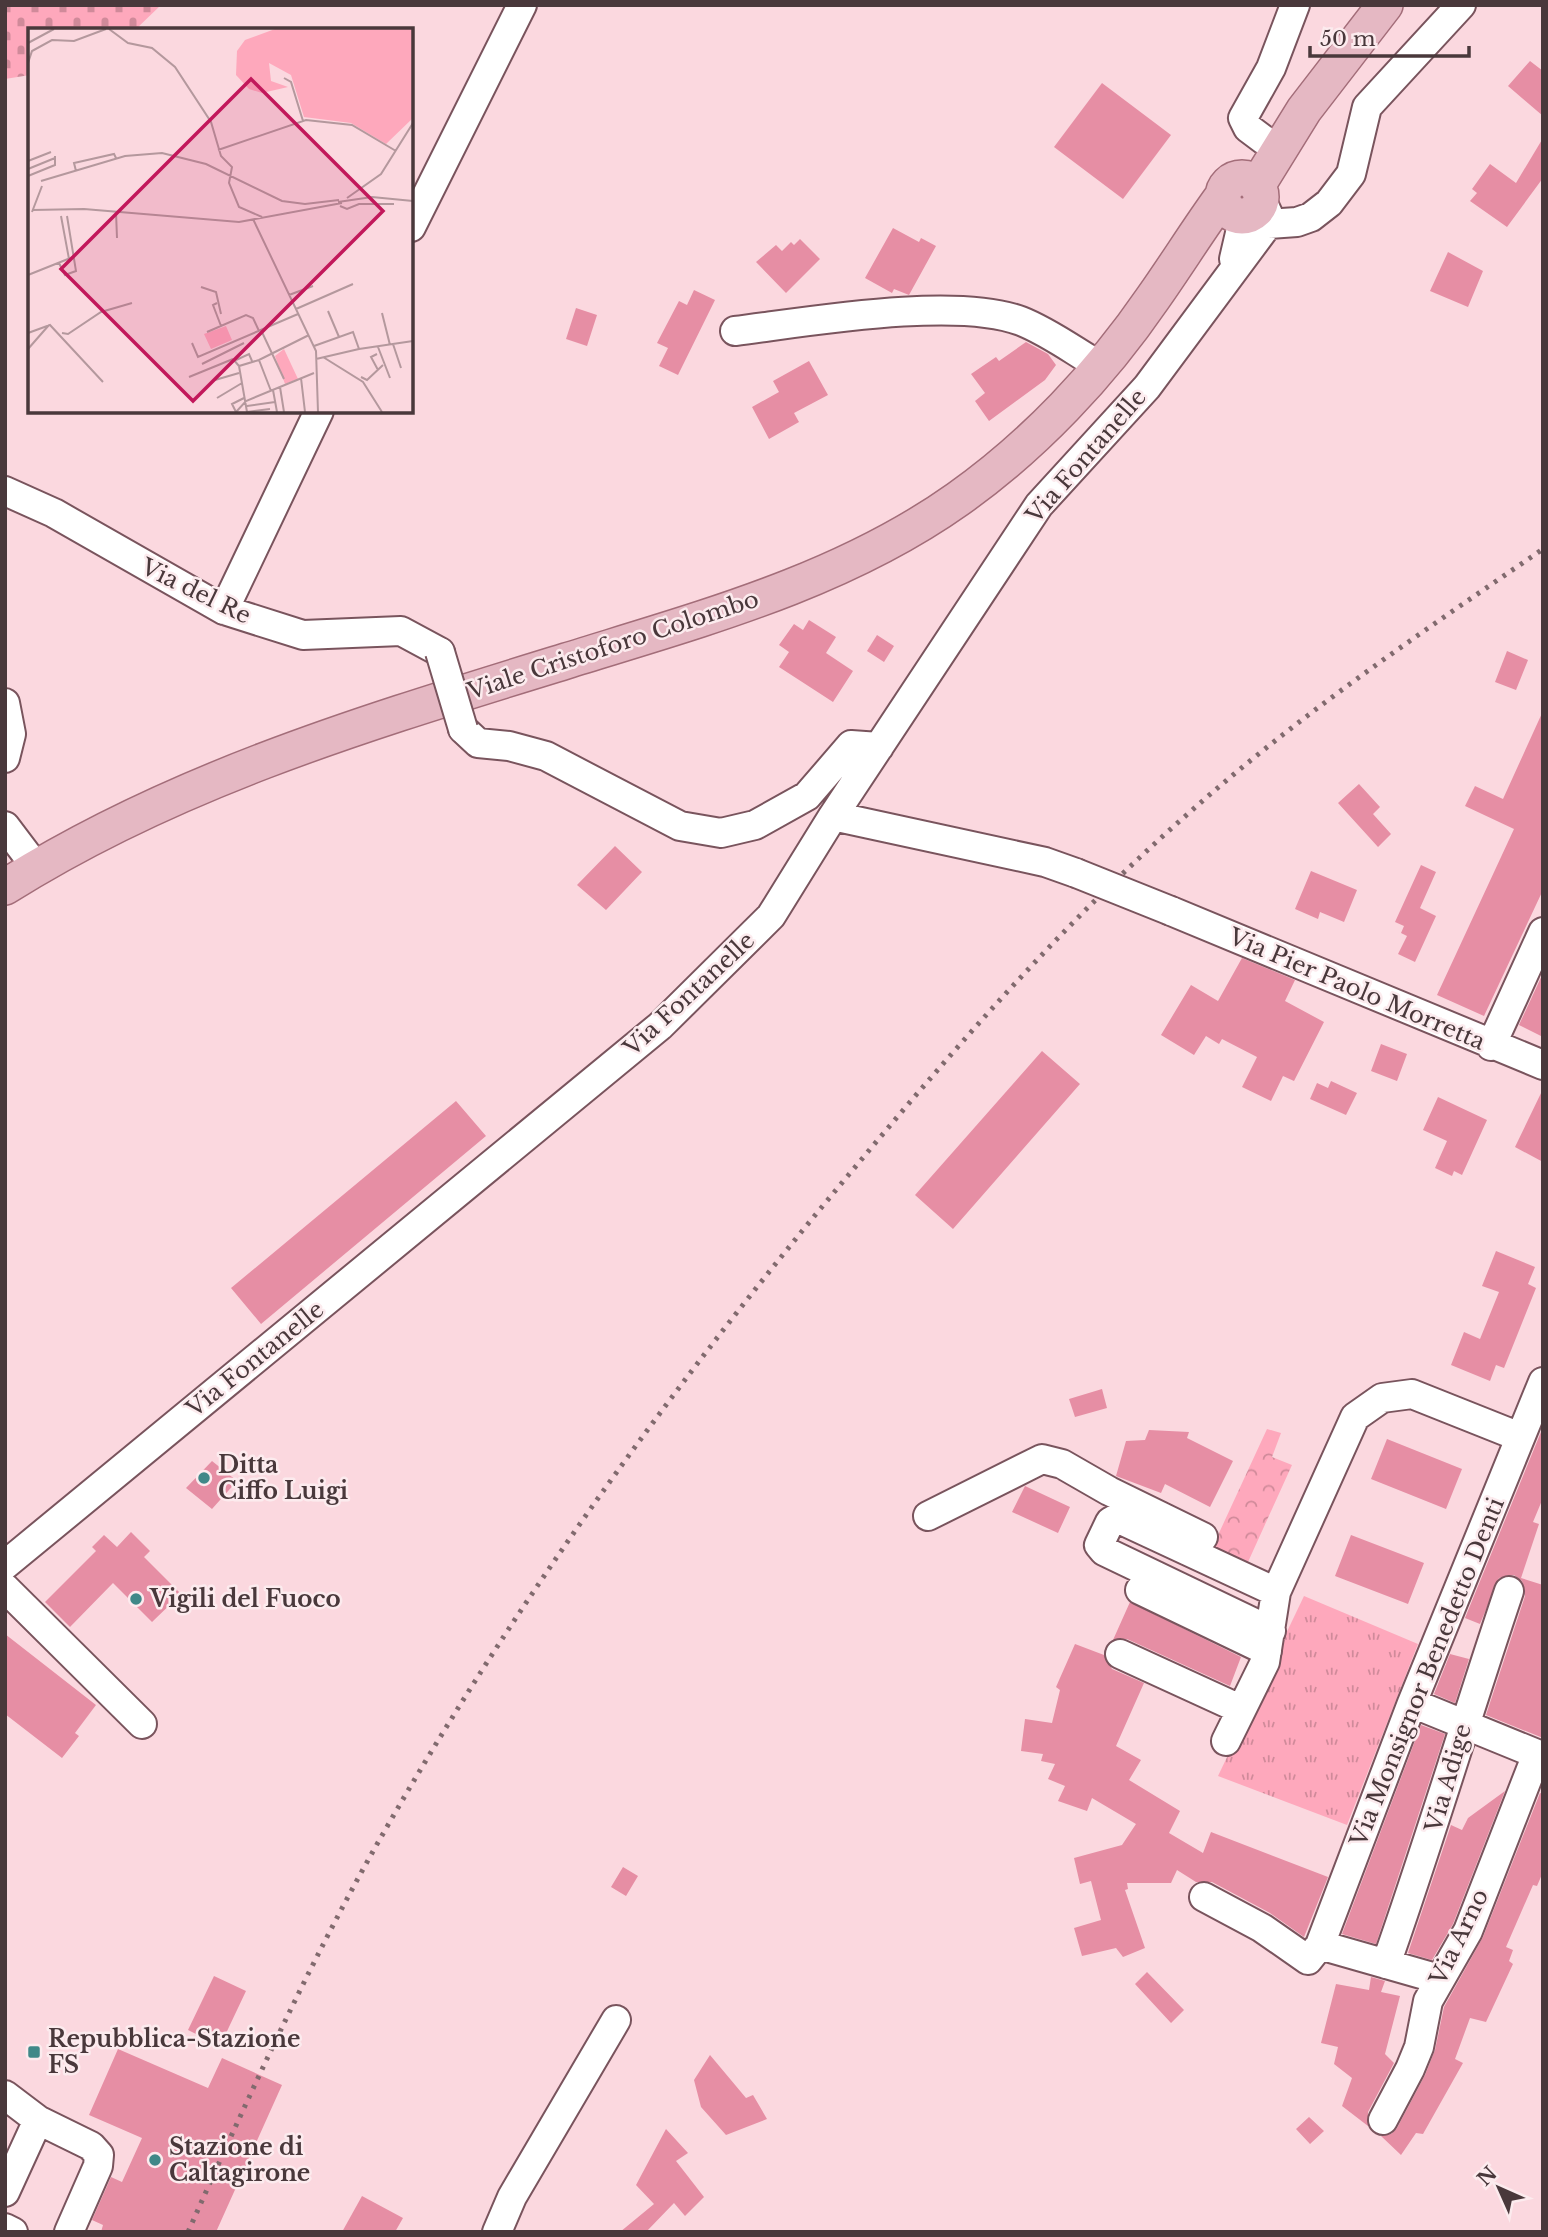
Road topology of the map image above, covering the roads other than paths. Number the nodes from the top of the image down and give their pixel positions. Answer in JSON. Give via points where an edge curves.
{"nodes":[{"id":1,"x":522,"y":5,"type":"edge"},
{"id":2,"x":1295,"y":5,"type":"edge"},
{"id":3,"x":1385,"y":5,"type":"edge"},
{"id":4,"x":1461,"y":5,"type":"edge"},
{"id":5,"x":1304,"y":110,"type":"junction"},
{"id":6,"x":1264,"y":140,"type":"junction"},
{"id":7,"x":1244,"y":203,"type":"junction"},
{"id":8,"x":413,"y":223,"type":"edge"},
{"id":9,"x":735,"y":331,"type":"dead end"},
{"id":10,"x":1100,"y":366,"type":"junction"},
{"id":11,"x":318,"y":413,"type":"edge"},
{"id":12,"x":5,"y":491,"type":"edge"},
{"id":13,"x":223,"y":610,"type":"junction"},
{"id":14,"x":5,"y":703,"type":"edge"},
{"id":15,"x":879,"y":747,"type":"junction"},
{"id":16,"x":5,"y":758,"type":"edge"},
{"id":17,"x":833,"y":816,"type":"junction"},
{"id":18,"x":5,"y":826,"type":"edge"},
{"id":19,"x":36,"y":867,"type":"junction"},
{"id":20,"x":5,"y":887,"type":"edge"},
{"id":21,"x":1543,"y":932,"type":"edge"},
{"id":22,"x":1492,"y":1046,"type":"junction"},
{"id":23,"x":1543,"y":1065,"type":"edge"},
{"id":24,"x":1543,"y":1382,"type":"edge"},
{"id":25,"x":1531,"y":1425,"type":"edge"},
{"id":26,"x":928,"y":1516,"type":"dead end"},
{"id":27,"x":1199,"y":1556,"type":"junction"},
{"id":28,"x":5,"y":1565,"type":"edge"},
{"id":29,"x":5,"y":1588,"type":"edge"},
{"id":30,"x":1140,"y":1590,"type":"dead end"},
{"id":31,"x":1509,"y":1591,"type":"dead end"},
{"id":32,"x":1276,"y":1592,"type":"junction"},
{"id":33,"x":1269,"y":1641,"type":"junction"},
{"id":34,"x":1120,"y":1654,"type":"dead end"},
{"id":35,"x":1412,"y":1703,"type":"junction"},
{"id":36,"x":1240,"y":1709,"type":"junction"},
{"id":37,"x":1464,"y":1723,"type":"junction"},
{"id":38,"x":142,"y":1724,"type":"dead end"},
{"id":39,"x":1226,"y":1741,"type":"dead end"},
{"id":40,"x":1540,"y":1753,"type":"edge"},
{"id":41,"x":1205,"y":1897,"type":"dead end"},
{"id":42,"x":1314,"y":1953,"type":"junction"},
{"id":43,"x":1386,"y":1964,"type":"junction"},
{"id":44,"x":1439,"y":1979,"type":"junction"},
{"id":45,"x":617,"y":2020,"type":"dead end"},
{"id":46,"x":5,"y":2095,"type":"edge"},
{"id":47,"x":38,"y":2120,"type":"junction"},
{"id":48,"x":1383,"y":2120,"type":"dead end"},
{"id":49,"x":5,"y":2192,"type":"edge"},
{"id":50,"x":5,"y":2228,"type":"edge"},
{"id":51,"x":13,"y":2232,"type":"edge"},
{"id":52,"x":69,"y":2232,"type":"edge"},
{"id":53,"x":497,"y":2232,"type":"edge"}],
"edges":[{"from":1,"to":8,"type":"street"},
{"from":2,"to":6,"type":"street","via":[[1271,68],[1243,118]]},
{"from":3,"to":5,"type":"main road"},
{"from":4,"to":7,"type":"street","via":[[1367,107],[1351,174],[1329,203],[1297,222]]},
{"from":5,"to":6,"type":"main road"},
{"from":5,"to":7,"type":"main road"},
{"from":6,"to":7,"type":"main road"},
{"from":7,"to":10,"type":"main road","name":"Viale Cristoforo Colombo","via":[[1152,300]]},
{"from":7,"to":15,"type":"street","name":"Via Fontanelle","via":[[1238,251],[1221,284],[1147,387],[1039,505]]},
{"from":9,"to":10,"type":"street","via":[[836,318],[974,312],[1019,320]]},
{"from":10,"to":19,"type":"main road","name":"Viale Cristoforo Colombo","via":[[1049,421],[959,499],[895,540],[822,575],[721,613],[363,724],[233,771],[139,812]]},
{"from":11,"to":13,"type":"street"},
{"from":12,"to":13,"type":"street","name":"Via del Re","via":[[54,513]]},
{"from":13,"to":15,"type":"street","name":"Via del Re","bridge":true,"via":[[303,635],[401,631],[440,652],[463,729],[478,743],[546,756],[680,826],[720,833],[755,825],[807,796],[851,745]]},
{"from":14,"to":16,"type":"street","via":[[11,734]]},
{"from":15,"to":17,"type":"street","name":"Via Fontanelle"},
{"from":17,"to":22,"type":"street","name":"Via Pier Paolo Morretta","bridge":true,"via":[[1045,862]]},
{"from":17,"to":28,"type":"street","name":"Via Fontanelle","via":[[771,915],[660,1026]]},
{"from":18,"to":19,"type":"street"},
{"from":19,"to":20,"type":"main road","name":"Viale Cristoforo Colombo"},
{"from":21,"to":22,"type":"street"},
{"from":22,"to":23,"type":"street","name":"Via Pier Paolo Morretta"},
{"from":24,"to":25,"type":"street","name":"Via Monsignor Benedetto Denti"},
{"from":25,"to":32,"type":"street","via":[[1412,1394],[1382,1398],[1367,1406],[1355,1417]]},
{"from":25,"to":35,"type":"street","name":"Via Monsignor Benedetto Denti"},
{"from":26,"to":27,"type":"street","via":[[1042,1459],[1062,1464],[1208,1539]]},
{"from":27,"to":32,"type":"street"},
{"from":27,"to":33,"type":"street","via":[[1117,1518],[1110,1522],[1099,1545]]},
{"from":29,"to":38,"type":"street"},
{"from":30,"to":33,"type":"street"},
{"from":31,"to":37,"type":"street","name":"Via Adige"},
{"from":32,"to":33,"type":"street"},
{"from":33,"to":36,"type":"street","via":[[1265,1662]]},
{"from":34,"to":36,"type":"street"},
{"from":35,"to":37,"type":"street"},
{"from":35,"to":42,"type":"street","name":"Via Monsignor Benedetto Denti"},
{"from":36,"to":39,"type":"street"},
{"from":37,"to":40,"type":"street"},
{"from":37,"to":43,"type":"street","name":"Via Adige","via":[[1433,1831]]},
{"from":40,"to":44,"type":"street","name":"Via Arno","via":[[1468,1931]]},
{"from":41,"to":42,"type":"street"},
{"from":42,"to":43,"type":"street"},
{"from":43,"to":44,"type":"street"},
{"from":44,"to":48,"type":"street","name":"Via Arno","via":[[1428,2001],[1410,2070]]},
{"from":45,"to":53,"type":"street","via":[[512,2197]]},
{"from":46,"to":47,"type":"street"},
{"from":47,"to":49,"type":"street"},
{"from":47,"to":52,"type":"street","via":[[91,2146],[99,2155]]},
{"from":50,"to":51,"type":"street"}]}
